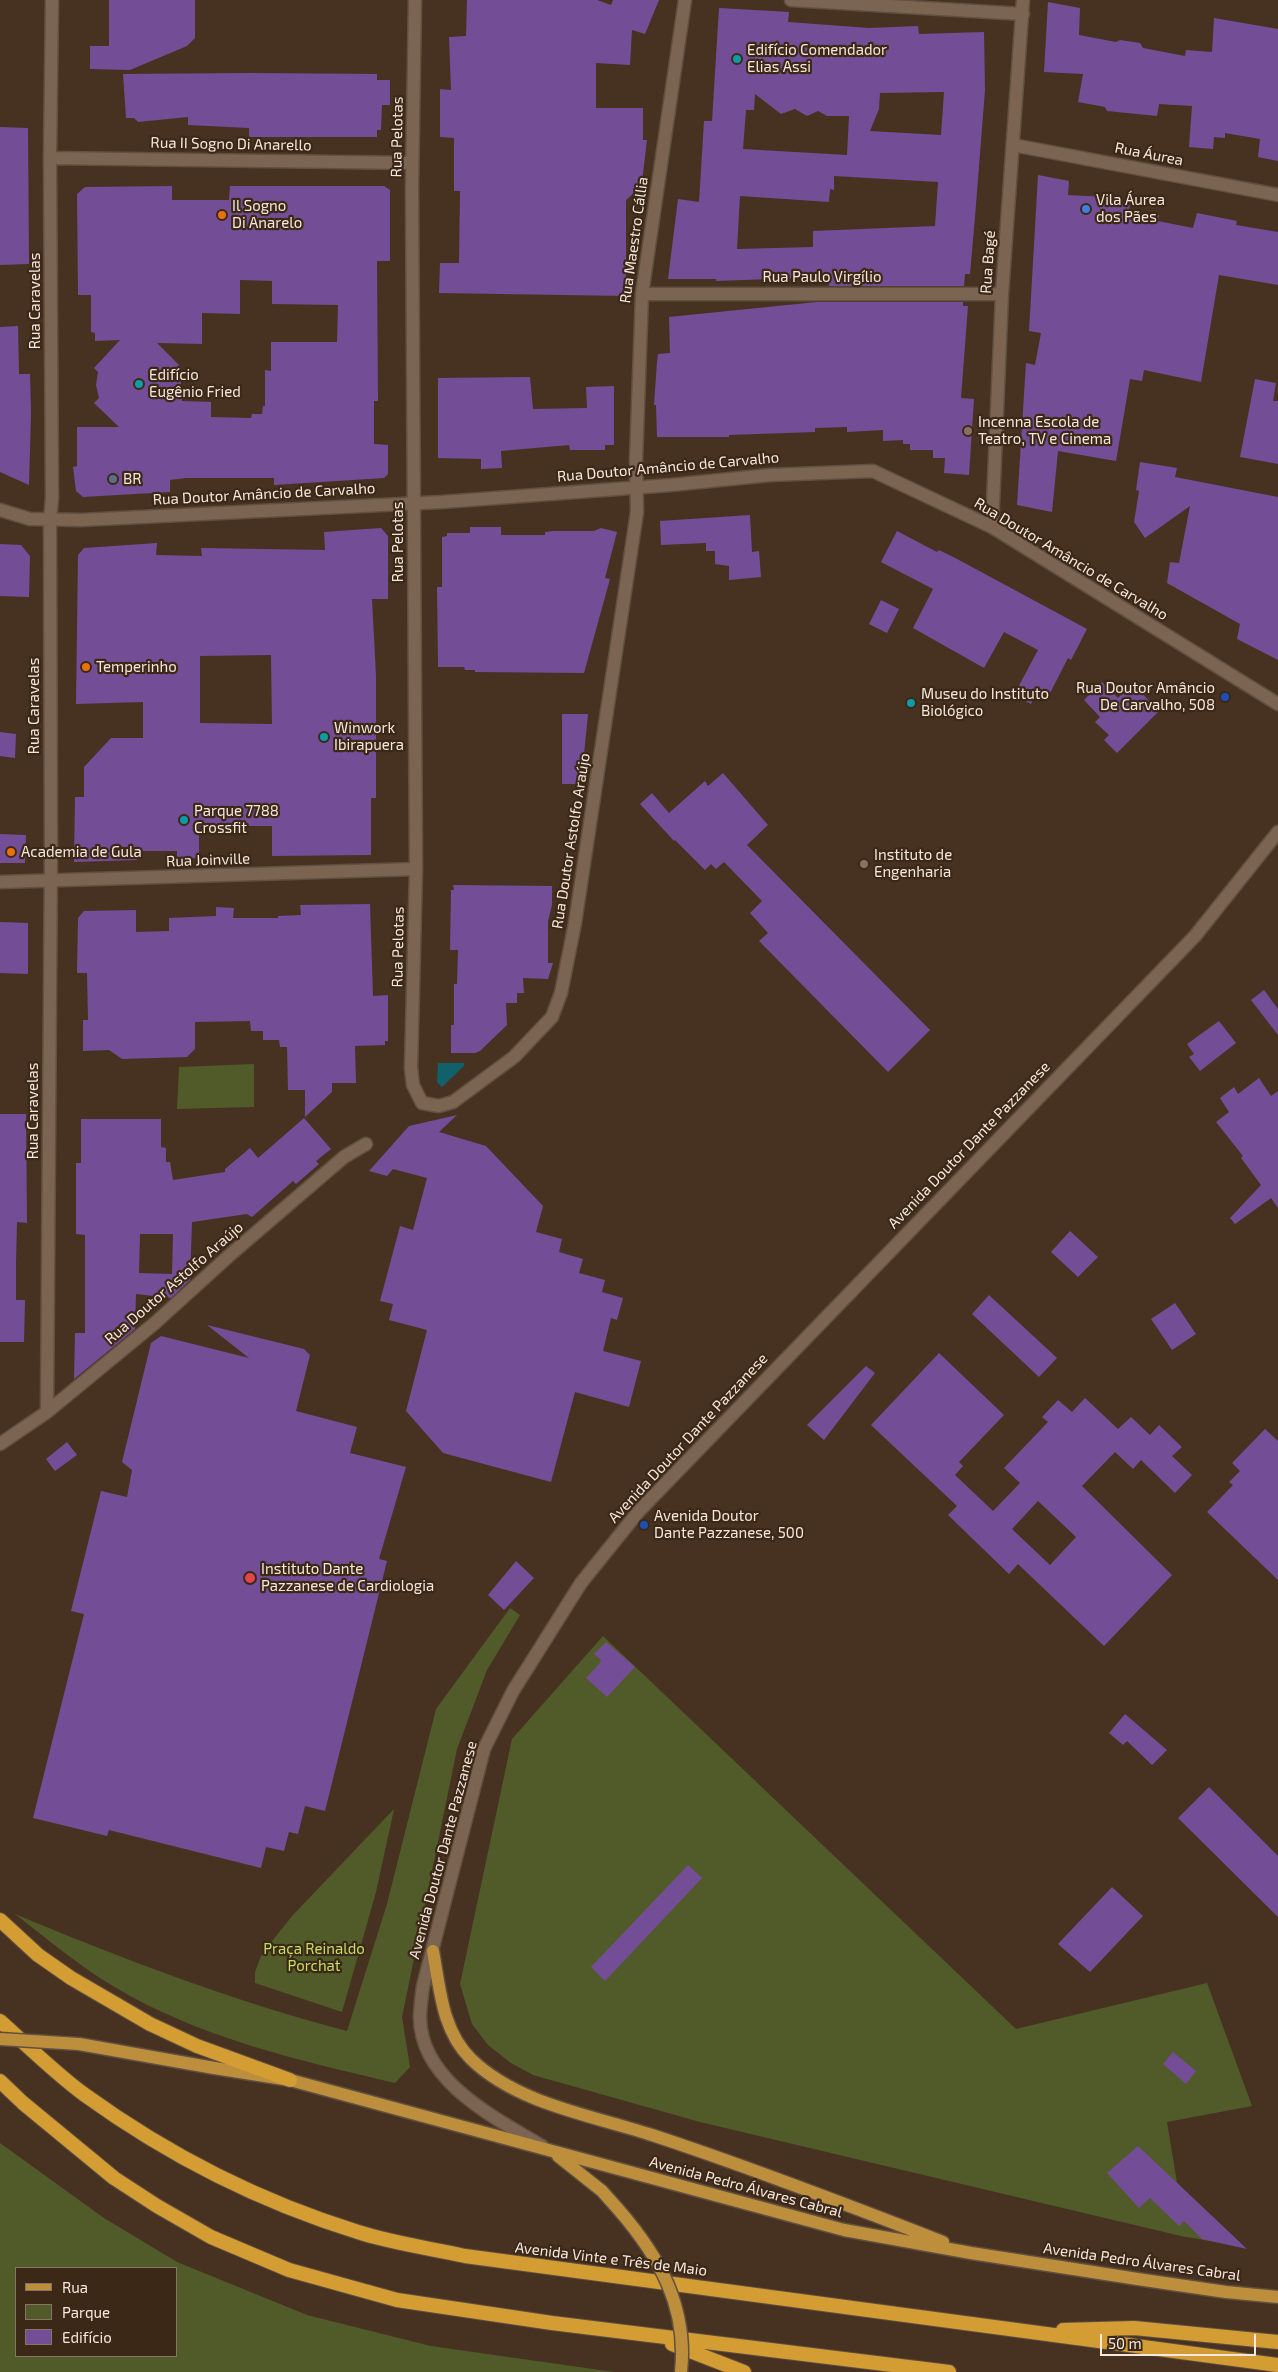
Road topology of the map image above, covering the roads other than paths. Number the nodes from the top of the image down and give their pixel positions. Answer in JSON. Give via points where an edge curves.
{"nodes":[{"id":1,"x":52,"y":0,"type":"edge"},
{"id":2,"x":415,"y":0,"type":"edge"},
{"id":3,"x":685,"y":0,"type":"edge"},
{"id":4,"x":791,"y":0,"type":"edge"},
{"id":5,"x":1023,"y":0,"type":"edge"},
{"id":6,"x":1023,"y":14,"type":"junction"},
{"id":7,"x":1013,"y":145,"type":"junction"},
{"id":8,"x":50,"y":158,"type":"junction"},
{"id":9,"x":412,"y":163,"type":"junction"},
{"id":10,"x":1278,"y":194,"type":"edge"},
{"id":11,"x":642,"y":294,"type":"junction"},
{"id":12,"x":1002,"y":294,"type":"junction"},
{"id":13,"x":637,"y":487,"type":"junction"},
{"id":14,"x":414,"y":503,"type":"junction"},
{"id":15,"x":0,"y":510,"type":"edge"},
{"id":16,"x":50,"y":520,"type":"junction"},
{"id":17,"x":992,"y":527,"type":"junction"},
{"id":18,"x":1278,"y":704,"type":"edge"},
{"id":19,"x":1278,"y":832,"type":"edge"},
{"id":20,"x":416,"y":870,"type":"junction"},
{"id":21,"x":50,"y":881,"type":"junction"},
{"id":22,"x":0,"y":882,"type":"edge"},
{"id":23,"x":412,"y":1084,"type":"joint"},
{"id":24,"x":366,"y":1144,"type":"dead end"},
{"id":25,"x":46,"y":1412,"type":"junction"},
{"id":26,"x":0,"y":1444,"type":"edge"},
{"id":27,"x":0,"y":1920,"type":"edge"},
{"id":28,"x":433,"y":1950,"type":"junction"},
{"id":29,"x":0,"y":2021,"type":"edge"},
{"id":30,"x":0,"y":2039,"type":"edge"},
{"id":31,"x":0,"y":2080,"type":"edge"},
{"id":32,"x":290,"y":2080,"type":"junction"},
{"id":33,"x":0,"y":2093,"type":"edge"},
{"id":34,"x":23,"y":2103,"type":"junction"},
{"id":35,"x":552,"y":2152,"type":"junction"},
{"id":36,"x":971,"y":2253,"type":"junction"},
{"id":37,"x":1278,"y":2297,"type":"edge"},
{"id":38,"x":1020,"y":2331,"type":"junction"},
{"id":39,"x":649,"y":2334,"type":"junction"},
{"id":40,"x":1278,"y":2342,"type":"edge"},
{"id":41,"x":1278,"y":2365,"type":"edge"},
{"id":42,"x":681,"y":2372,"type":"edge"},
{"id":43,"x":744,"y":2372,"type":"edge"},
{"id":44,"x":949,"y":2372,"type":"edge"}],
"edges":[{"from":1,"to":8,"type":"street","name":"Rua Caravelas"},
{"from":2,"to":9,"type":"street","name":"Rua Pelotas"},
{"from":3,"to":11,"type":"street","name":"Rua Maestro Cállia"},
{"from":4,"to":6,"type":"street"},
{"from":5,"to":6,"type":"street","name":"Rua Bagé"},
{"from":6,"to":7,"type":"street","name":"Rua Bagé"},
{"from":7,"to":10,"type":"street","name":"Rua Áurea"},
{"from":7,"to":12,"type":"street","name":"Rua Bagé"},
{"from":8,"to":9,"type":"street","name":"Rua II Sogno Di Anarello"},
{"from":8,"to":16,"type":"street","name":"Rua Caravelas"},
{"from":9,"to":14,"type":"street","name":"Rua Pelotas"},
{"from":11,"to":12,"type":"street","name":"Rua Paulo Virgílio"},
{"from":11,"to":13,"type":"street","name":"Rua Maestro Cállia"},
{"from":12,"to":17,"type":"street","name":"Rua Bagé"},
{"from":13,"to":14,"type":"street","name":"Rua Doutor Amâncio de Carvalho"},
{"from":13,"to":17,"type":"street","name":"Rua Doutor Amâncio de Carvalho","via":[[770,475],[873,471]]},
{"from":13,"to":23,"type":"street","name":"Rua Doutor Astolfo Araújo","via":[[637,512],[575,923],[561,994],[552,1017],[514,1057],[453,1102],[439,1106],[422,1102]]},
{"from":14,"to":16,"type":"street","name":"Rua Doutor Amâncio de Carvalho"},
{"from":14,"to":20,"type":"street","name":"Rua Pelotas"},
{"from":15,"to":16,"type":"street","name":"Rua Doutor Amâncio de Carvalho"},
{"from":16,"to":21,"type":"street","name":"Rua Caravelas"},
{"from":17,"to":18,"type":"street","name":"Rua Doutor Amâncio de Carvalho"},
{"from":19,"to":28,"type":"street","name":"Avenida Doutor Dante Pazzanese","via":[[1195,936],[639,1511],[597,1561],[513,1691],[484,1749]]},
{"from":20,"to":21,"type":"street","name":"Rua Joinville"},
{"from":20,"to":23,"type":"street","name":"Rua Pelotas"},
{"from":21,"to":22,"type":"street","name":"Rua Joinville"},
{"from":21,"to":25,"type":"street","name":"Rua Caravelas"},
{"from":24,"to":25,"type":"street","name":"Rua Doutor Astolfo Araújo","via":[[344,1157],[155,1323]]},
{"from":25,"to":26,"type":"street","name":"Rua Doutor Astolfo Araújo"},
{"from":27,"to":32,"type":"highway","via":[[52,1964],[150,2024],[197,2046]]},
{"from":28,"to":35,"type":"street","name":"Avenida Doutor Dante Pazzanese","via":[[423,1986],[420,2018],[432,2058],[451,2085],[478,2108]]},
{"from":28,"to":36,"type":"main road","via":[[450,2029],[472,2060],[494,2076],[547,2103],[655,2135]]},
{"from":29,"to":38,"type":"highway","name":"Avenida Vinte e Três de Maio","via":[[84,2094],[137,2131],[239,2186],[359,2232],[465,2256]]},
{"from":30,"to":32,"type":"main road","name":"Avenida Pedro Álvares Cabral","bridge":true,"via":[[79,2044]]},
{"from":31,"to":34,"type":"highway"},
{"from":32,"to":35,"type":"main road","name":"Avenida Pedro Álvares Cabral"},
{"from":33,"to":34,"type":"highway"},
{"from":34,"to":39,"type":"highway","via":[[114,2178],[157,2206],[211,2237],[289,2270],[397,2300]]},
{"from":35,"to":36,"type":"main road","name":"Avenida Pedro Álvares Cabral","via":[[844,2230]]},
{"from":35,"to":42,"type":"main road","bridge":true,"via":[[602,2191],[653,2253],[670,2287],[681,2340]]},
{"from":36,"to":37,"type":"main road","name":"Avenida Pedro Álvares Cabral"},
{"from":38,"to":40,"type":"highway","via":[[1134,2328]]},
{"from":38,"to":41,"type":"highway","name":"Avenida Vinte e Três de Maio"},
{"from":39,"to":43,"type":"highway"},
{"from":39,"to":44,"type":"highway"}]}
